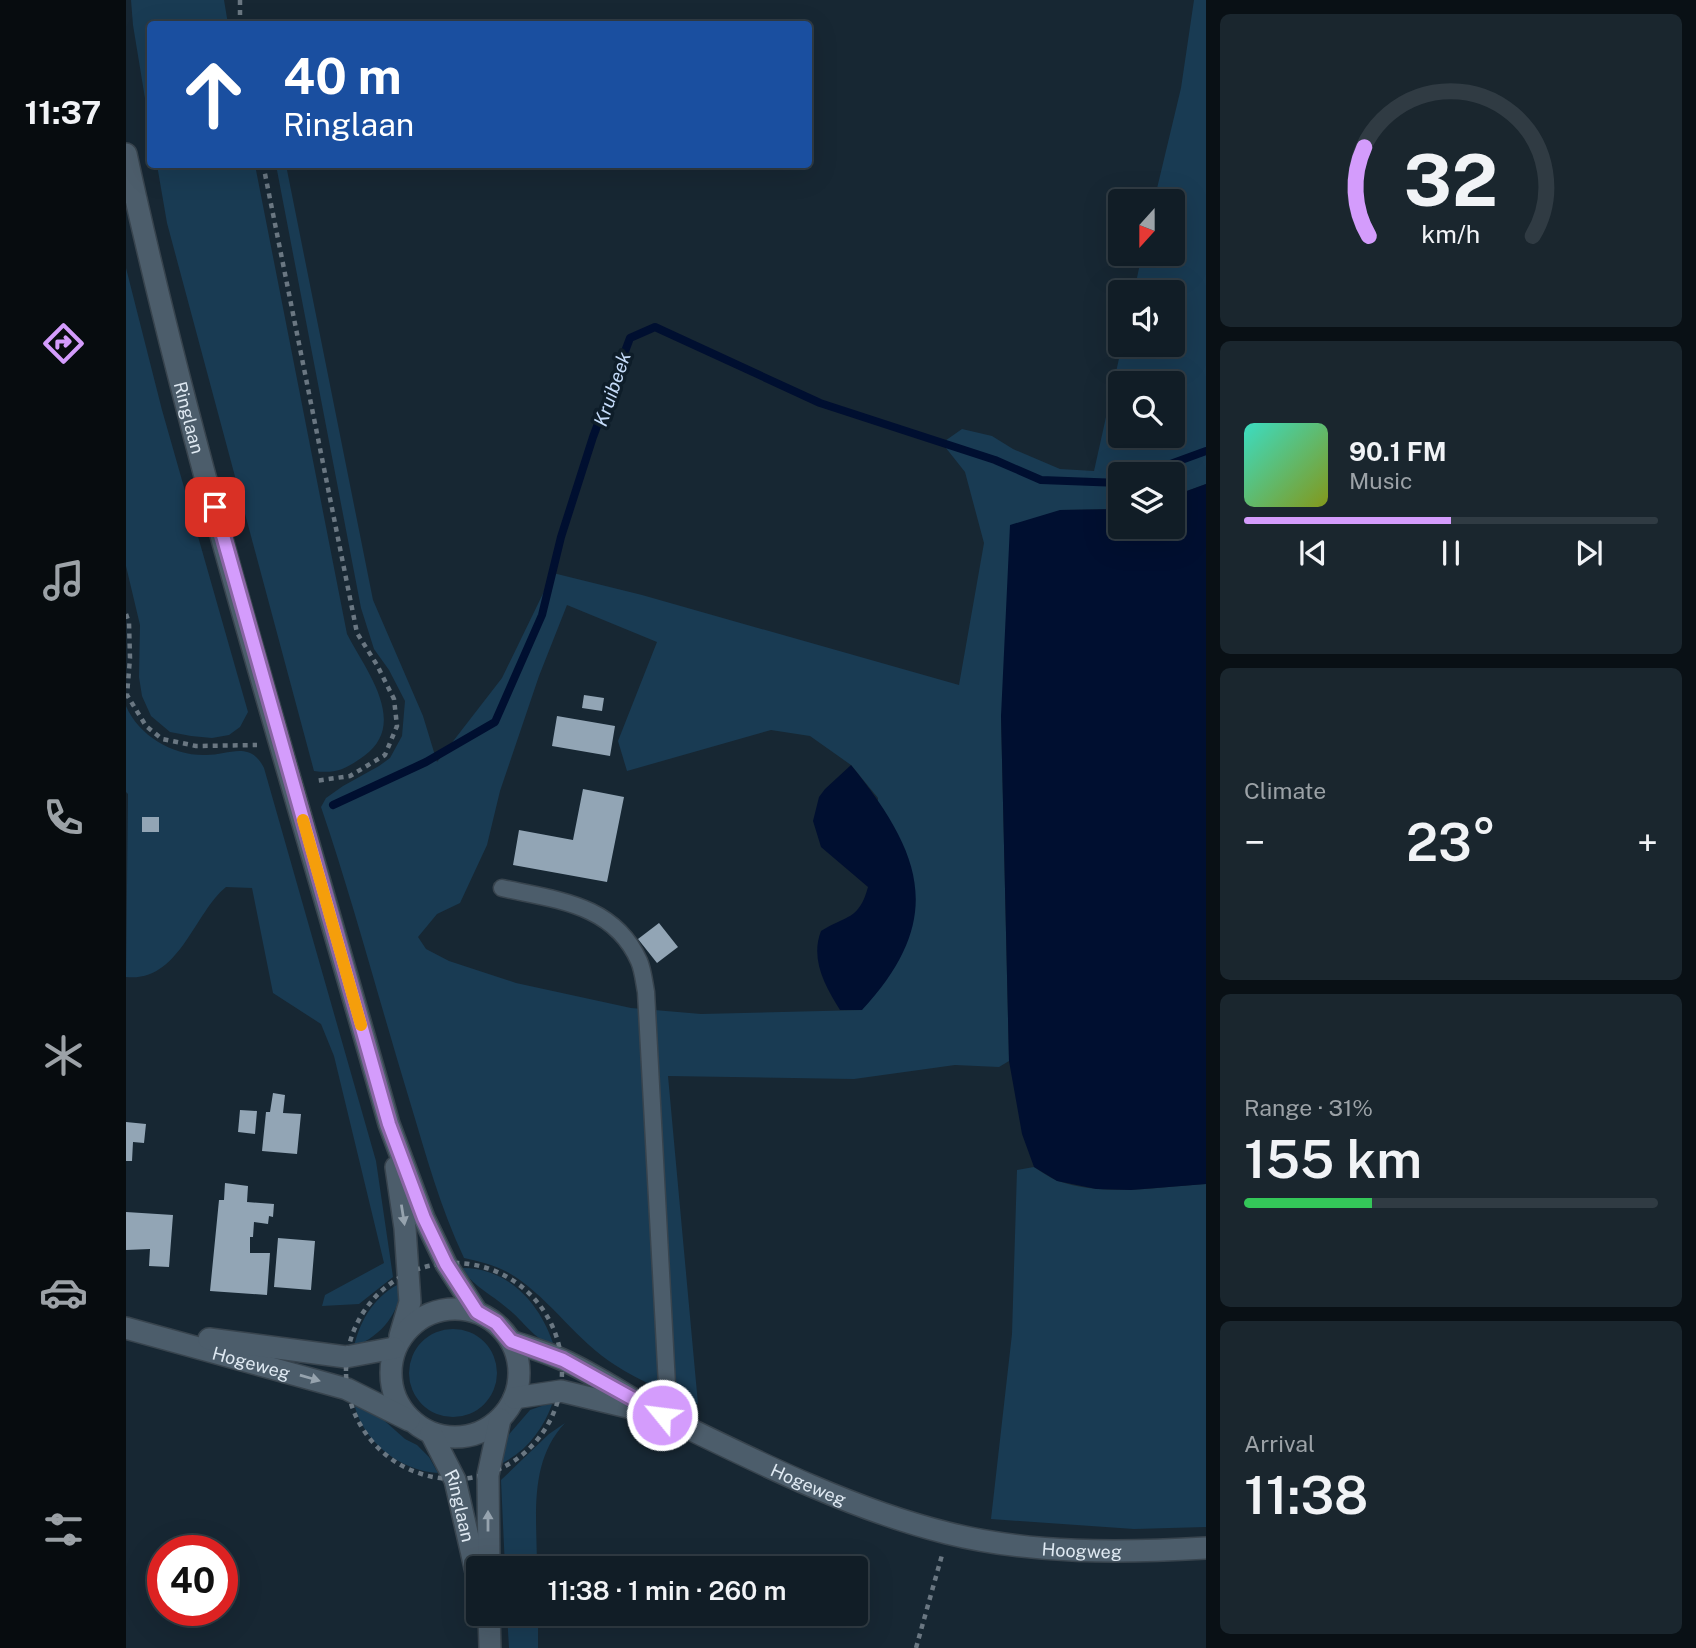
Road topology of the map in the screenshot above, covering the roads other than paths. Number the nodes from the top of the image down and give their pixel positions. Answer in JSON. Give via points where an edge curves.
{"nodes":[{"id":1,"x":126,"y":154,"type":"edge"},
{"id":2,"x":502,"y":888,"type":"dead end"},
{"id":3,"x":389,"y":1124,"type":"junction"},
{"id":4,"x":477,"y":1312,"type":"junction"},
{"id":5,"x":126,"y":1328,"type":"edge"},
{"id":6,"x":511,"y":1341,"type":"junction"},
{"id":7,"x":396,"y":1344,"type":"junction"},
{"id":8,"x":514,"y":1398,"type":"junction"},
{"id":9,"x":662,"y":1415,"type":"junction"},
{"id":10,"x":500,"y":1419,"type":"junction"},
{"id":11,"x":411,"y":1421,"type":"junction"},
{"id":12,"x":431,"y":1433,"type":"junction"},
{"id":13,"x":954,"y":1534,"type":"joint"},
{"id":14,"x":1206,"y":1548,"type":"edge"},
{"id":15,"x":472,"y":1556,"type":"edge"},
{"id":16,"x":489,"y":1556,"type":"edge"}],
"edges":[{"from":1,"to":3,"type":"main road","name":"Ringlaan","via":[[151,269]]},
{"from":2,"to":9,"type":"lane","via":[[586,908],[627,938],[640,963],[646,992],[667,1385]]},
{"from":3,"to":4,"type":"main road","name":"Ringlaan","via":[[424,1218]]},
{"from":3,"to":7,"type":"main road","name":"Ringlaan","one_way":true,"via":[[409,1271],[410,1303]]},
{"from":4,"to":6,"type":"main road","name":"Ringlaan","via":[[496,1323]]},
{"from":4,"to":7,"type":"main road","via":[[447,1308],[419,1318]]},
{"from":5,"to":7,"type":"main road","name":"Hogeweg","via":[[346,1357]]},
{"from":5,"to":11,"type":"main road","name":"Hogeweg","one_way":true,"via":[[347,1389]]},
{"from":6,"to":8,"type":"main road","name":"Ringlaan","via":[[519,1359]]},
{"from":6,"to":9,"type":"main road","name":"Hogeweg","via":[[563,1360]]},
{"from":7,"to":11,"type":"main road","name":"Ringlaan","via":[[391,1387],[398,1406]]},
{"from":8,"to":9,"type":"main road","name":"Hogeweg","via":[[561,1391]]},
{"from":8,"to":10,"type":"main road","name":"Ringlaan"},
{"from":9,"to":13,"type":"main road","name":"Hogeweg","via":[[845,1500]]},
{"from":10,"to":12,"type":"main road","name":"Ringlaan","via":[[467,1436]]},
{"from":16,"to":10,"type":"main road","name":"Ringlaan","one_way":true,"via":[[488,1475]]},
{"from":11,"to":12,"type":"main road","name":"Ringlaan"},
{"from":12,"to":15,"type":"main road","name":"Ringlaan","via":[[455,1480]]},
{"from":13,"to":14,"type":"main road","name":"Hoogweg","via":[[1034,1546],[1123,1551]]}]}
